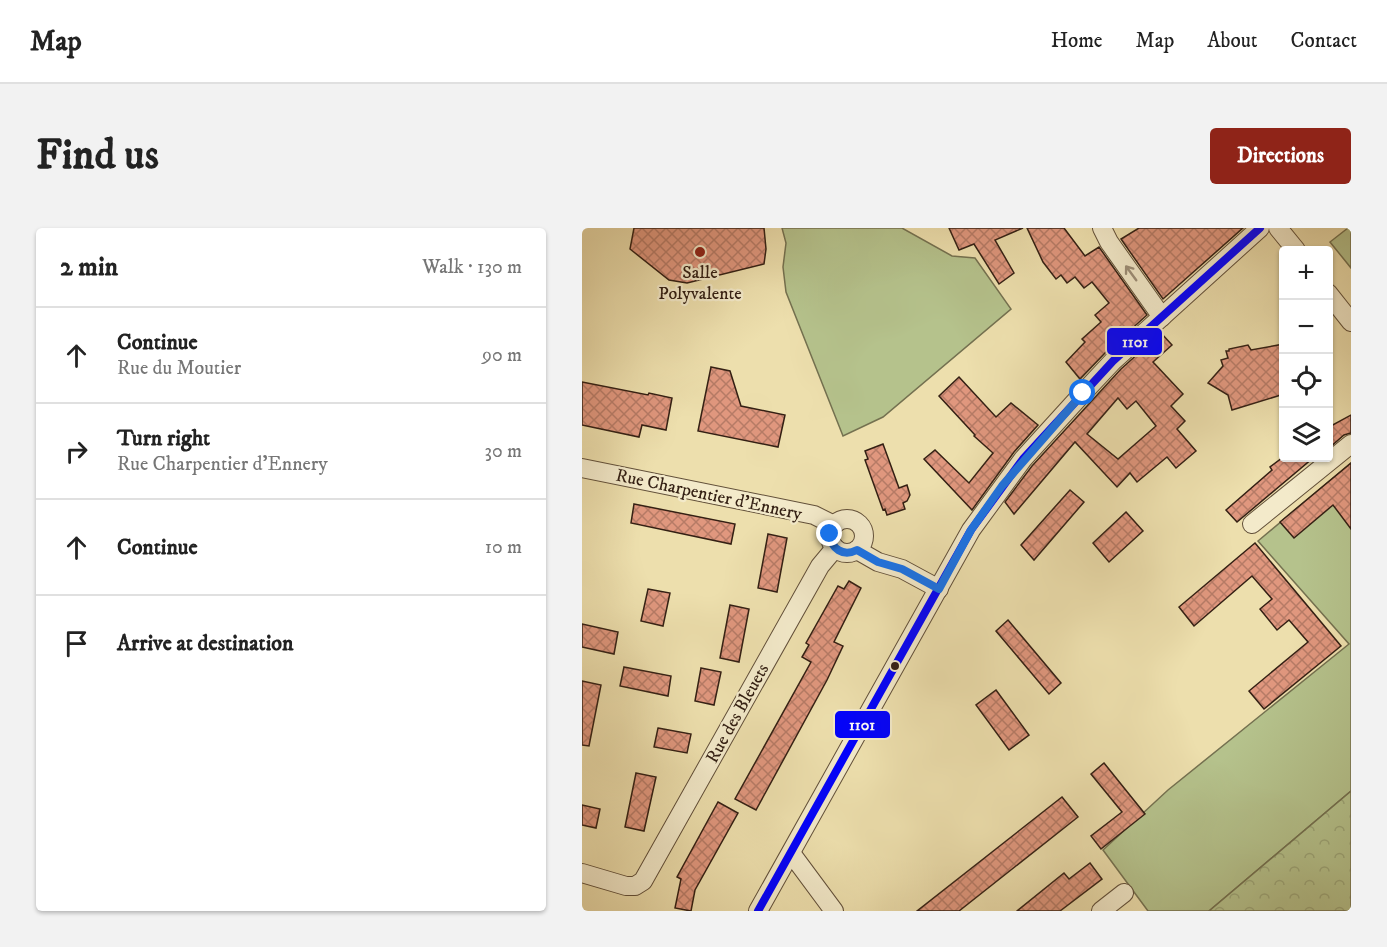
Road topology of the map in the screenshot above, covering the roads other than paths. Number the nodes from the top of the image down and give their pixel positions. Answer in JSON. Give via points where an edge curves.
{"nodes":[{"id":1,"x":1102,"y":228,"type":"edge"},
{"id":2,"x":1260,"y":228,"type":"edge"},
{"id":3,"x":1278,"y":228,"type":"edge"},
{"id":4,"x":1293,"y":246,"type":"edge"},
{"id":5,"x":1333,"y":297,"type":"edge"},
{"id":6,"x":1162,"y":317,"type":"junction"},
{"id":7,"x":1351,"y":322,"type":"edge"},
{"id":8,"x":1351,"y":444,"type":"edge"},
{"id":9,"x":582,"y":468,"type":"edge"},
{"id":10,"x":1252,"y":524,"type":"dead end"},
{"id":11,"x":834,"y":525,"type":"junction"},
{"id":12,"x":835,"y":548,"type":"junction"},
{"id":13,"x":857,"y":550,"type":"junction"},
{"id":14,"x":939,"y":589,"type":"junction"},
{"id":15,"x":791,"y":854,"type":"junction"},
{"id":16,"x":582,"y":873,"type":"edge"},
{"id":17,"x":1124,"y":893,"type":"dead end"},
{"id":18,"x":758,"y":911,"type":"edge"},
{"id":19,"x":834,"y":911,"type":"edge"},
{"id":20,"x":1101,"y":911,"type":"edge"}],
"edges":[{"from":6,"to":1,"type":"street","one_way":true},
{"from":2,"to":6,"type":"street"},
{"from":3,"to":4,"type":"street"},
{"from":5,"to":7,"type":"street"},
{"from":6,"to":14,"type":"street","via":[[1113,361],[1023,459],[971,530]]},
{"from":8,"to":10,"type":"street"},
{"from":9,"to":11,"type":"street","name":"Rue Charpentier d'Ennery","via":[[814,515]]},
{"from":11,"to":12,"type":"street","via":[[830,538]]},
{"from":11,"to":13,"type":"street","via":[[847,518],[858,523],[864,538]]},
{"from":12,"to":13,"type":"street","via":[[843,553]]},
{"from":12,"to":16,"type":"street","name":"Rue des Bleuets","via":[[820,566],[643,881],[626,886]]},
{"from":13,"to":14,"type":"street"},
{"from":14,"to":15,"type":"street"},
{"from":15,"to":18,"type":"street"},
{"from":15,"to":19,"type":"street"},
{"from":17,"to":20,"type":"street"}]}
